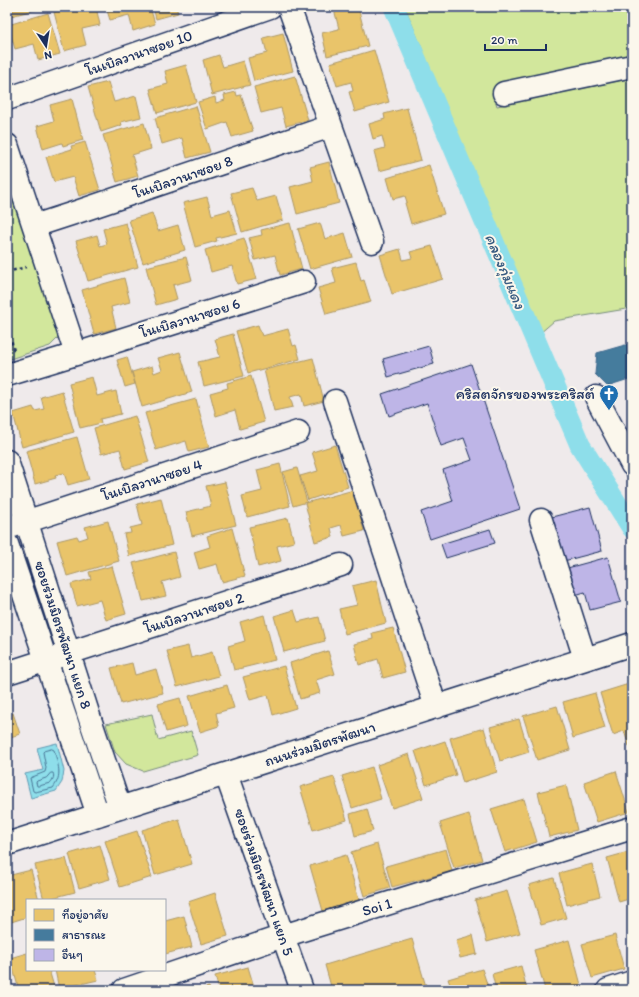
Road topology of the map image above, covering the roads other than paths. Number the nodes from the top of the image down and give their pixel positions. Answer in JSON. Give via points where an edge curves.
{"nodes":[{"id":1,"x":270,"y":7,"type":"edge"},
{"id":2,"x":289,"y":7,"type":"edge"},
{"id":3,"x":632,"y":66,"type":"edge"},
{"id":4,"x":504,"y":93,"type":"dead end"},
{"id":5,"x":7,"y":99,"type":"edge"},
{"id":6,"x":331,"y":126,"type":"junction"},
{"id":7,"x":7,"y":145,"type":"edge"},
{"id":8,"x":34,"y":226,"type":"junction"},
{"id":9,"x":372,"y":242,"type":"dead end"},
{"id":10,"x":304,"y":282,"type":"dead end"},
{"id":11,"x":76,"y":354,"type":"junction"},
{"id":12,"x":14,"y":373,"type":"edge"},
{"id":13,"x":596,"y":397,"type":"dead end"},
{"id":14,"x":335,"y":401,"type":"dead end"},
{"id":15,"x":298,"y":432,"type":"dead end"},
{"id":16,"x":7,"y":461,"type":"edge"},
{"id":17,"x":632,"y":465,"type":"edge"},
{"id":18,"x":541,"y":520,"type":"dead end"},
{"id":19,"x":16,"y":525,"type":"edge"},
{"id":20,"x":7,"y":544,"type":"edge"},
{"id":21,"x":341,"y":564,"type":"dead end"},
{"id":22,"x":632,"y":644,"type":"edge"},
{"id":23,"x":69,"y":653,"type":"junction"},
{"id":24,"x":585,"y":659,"type":"junction"},
{"id":25,"x":46,"y":661,"type":"junction"},
{"id":26,"x":7,"y":673,"type":"edge"},
{"id":27,"x":436,"y":707,"type":"junction"},
{"id":28,"x":226,"y":774,"type":"junction"},
{"id":29,"x":120,"y":808,"type":"junction"},
{"id":30,"x":98,"y":815,"type":"junction"},
{"id":31,"x":632,"y":828,"type":"edge"},
{"id":32,"x":7,"y":844,"type":"edge"},
{"id":33,"x":283,"y":936,"type":"junction"},
{"id":34,"x":632,"y":982,"type":"edge"},
{"id":35,"x":124,"y":990,"type":"edge"},
{"id":36,"x":302,"y":990,"type":"edge"},
{"id":37,"x":608,"y":990,"type":"edge"}],
"edges":[{"from":1,"to":5,"type":"street","name":"โนเบิลวานาซอย 10"},
{"from":2,"to":6,"type":"street"},
{"from":3,"to":4,"type":"street"},
{"from":6,"to":8,"type":"street","name":"โนเบิลวานาซอย 8"},
{"from":6,"to":9,"type":"street"},
{"from":7,"to":8,"type":"street"},
{"from":8,"to":11,"type":"street"},
{"from":10,"to":11,"type":"street","name":"โนเบิลวานาซอย 6"},
{"from":11,"to":12,"type":"street"},
{"from":13,"to":17,"type":"street"},
{"from":14,"to":27,"type":"street"},
{"from":15,"to":19,"type":"street","name":"โนเบิลวานาซอย 4"},
{"from":16,"to":19,"type":"street","name":"ซอยร่วมมิตรพัฒนา แยก 8"},
{"from":18,"to":24,"type":"street"},
{"from":19,"to":23,"type":"street","name":"ซอยร่วมมิตรพัฒนา แยก 8"},
{"from":20,"to":25,"type":"street","name":"ซอยร่วมมิตรพัฒนา แยก 8"},
{"from":21,"to":23,"type":"street","name":"โนเบิลวานาซอย 2"},
{"from":22,"to":24,"type":"street","name":"ถนนร่วมมิตรพัฒนา"},
{"from":23,"to":25,"type":"street","name":"โนเบิลวานาซอย 2"},
{"from":23,"to":29,"type":"street","name":"ซอยร่วมมิตรพัฒนา แยก 8"},
{"from":24,"to":27,"type":"street","name":"ถนนร่วมมิตรพัฒนา"},
{"from":25,"to":26,"type":"street","name":"โนเบิลวานาซอย 2"},
{"from":25,"to":30,"type":"street","name":"ซอยร่วมมิตรพัฒนา แยก 8"},
{"from":27,"to":28,"type":"street","name":"ถนนร่วมมิตรพัฒนา"},
{"from":28,"to":29,"type":"street","name":"ถนนร่วมมิตรพัฒนา"},
{"from":28,"to":33,"type":"street","name":"ซอยร่วมมิตรพัฒนา แยก 5"},
{"from":29,"to":30,"type":"street","name":"ถนนร่วมมิตรพัฒนา"},
{"from":30,"to":32,"type":"street","name":"ถนนร่วมมิตรพัฒนา"},
{"from":31,"to":33,"type":"street","name":"Soi 1"},
{"from":33,"to":35,"type":"street","name":"Soi 1"},
{"from":33,"to":36,"type":"street","name":"ซอยร่วมมิตรพัฒนา แยก 5"},
{"from":34,"to":37,"type":"street"}]}
